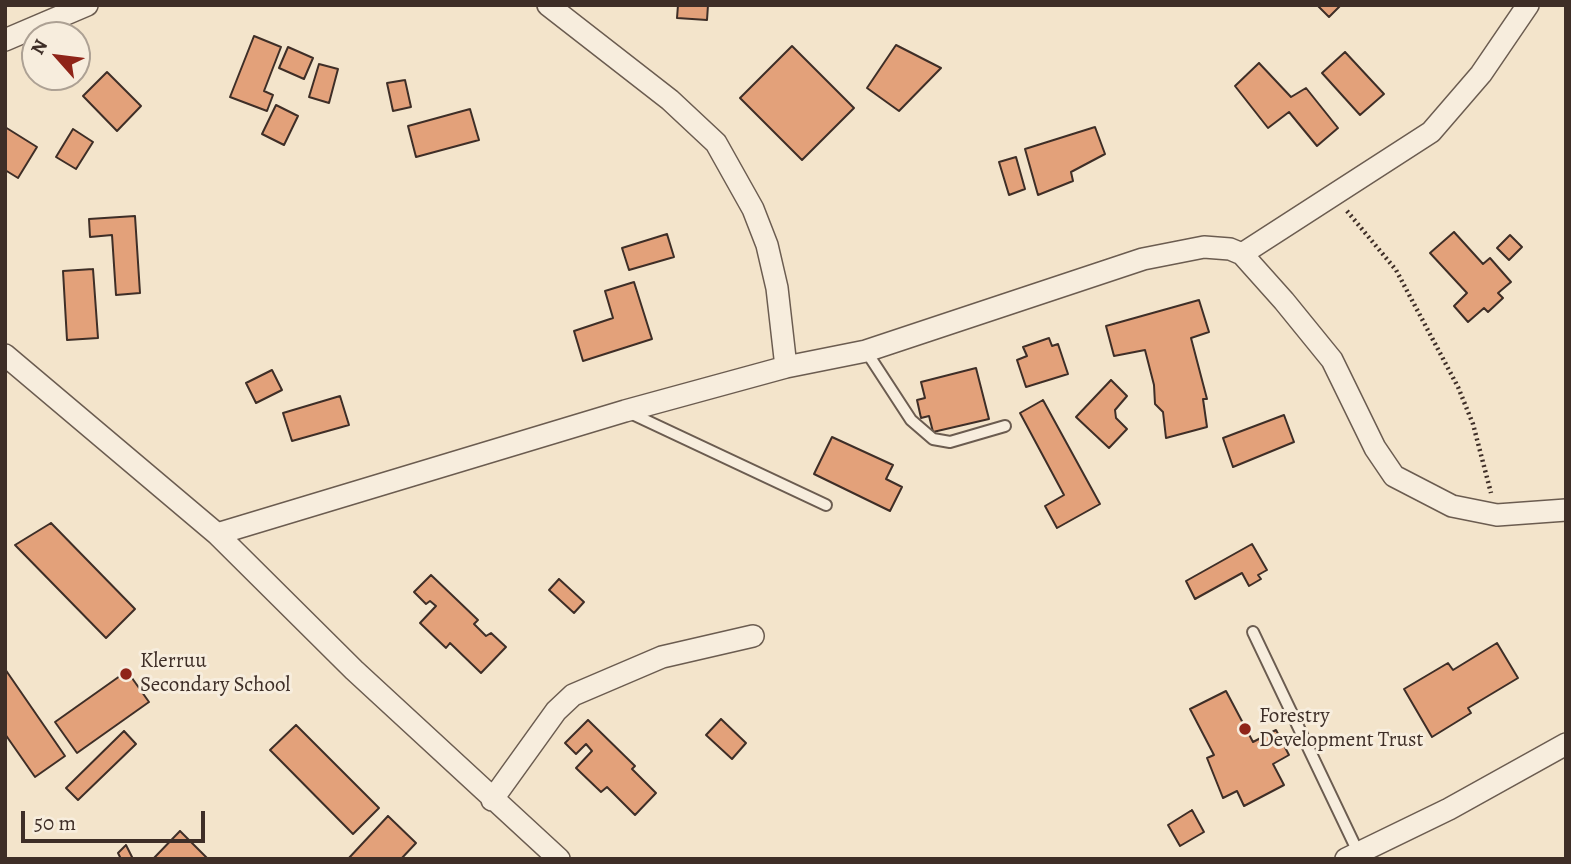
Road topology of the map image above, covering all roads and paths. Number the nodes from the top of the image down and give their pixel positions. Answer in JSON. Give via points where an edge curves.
{"nodes":[{"id":1,"x":87,"y":5,"type":"edge"},
{"id":2,"x":548,"y":5,"type":"edge"},
{"id":3,"x":1528,"y":5,"type":"edge"},
{"id":4,"x":5,"y":40,"type":"edge"},
{"id":5,"x":1333,"y":194,"type":"junction"},
{"id":6,"x":1242,"y":254,"type":"junction"},
{"id":7,"x":866,"y":351,"type":"junction"},
{"id":8,"x":5,"y":355,"type":"edge"},
{"id":9,"x":786,"y":367,"type":"junction"},
{"id":10,"x":625,"y":411,"type":"junction"},
{"id":11,"x":1005,"y":426,"type":"dead end"},
{"id":12,"x":826,"y":505,"type":"dead end"},
{"id":13,"x":1566,"y":510,"type":"edge"},
{"id":14,"x":1497,"y":514,"type":"junction"},
{"id":15,"x":217,"y":534,"type":"junction"},
{"id":16,"x":1253,"y":632,"type":"dead end"},
{"id":17,"x":754,"y":636,"type":"dead end"},
{"id":18,"x":1566,"y":744,"type":"edge"},
{"id":19,"x":492,"y":800,"type":"junction"},
{"id":20,"x":1352,"y":855,"type":"edge"},
{"id":21,"x":559,"y":859,"type":"edge"}],
"edges":[{"from":1,"to":4,"type":"street"},
{"from":2,"to":9,"type":"street","via":[[670,100],[716,143],[753,209],[767,245]]},
{"from":3,"to":5,"type":"street","via":[[1480,74],[1431,132]]},
{"from":5,"to":6,"type":"street"},
{"from":5,"to":14,"type":"path","via":[[1396,270],[1458,387]]},
{"from":6,"to":7,"type":"street","via":[[1204,247],[1143,259]]},
{"from":6,"to":14,"type":"street","via":[[1332,360],[1390,472],[1452,506]]},
{"from":7,"to":9,"type":"street"},
{"from":7,"to":11,"type":"lane","via":[[911,420],[933,439],[950,443]]},
{"from":8,"to":15,"type":"street"},
{"from":9,"to":10,"type":"street"},
{"from":10,"to":12,"type":"lane"},
{"from":10,"to":15,"type":"street"},
{"from":13,"to":14,"type":"street"},
{"from":15,"to":19,"type":"street"},
{"from":16,"to":20,"type":"lane"},
{"from":17,"to":19,"type":"street","via":[[662,657],[573,695],[556,711]]},
{"from":18,"to":20,"type":"street","via":[[1449,809]]},
{"from":19,"to":21,"type":"street"}]}
